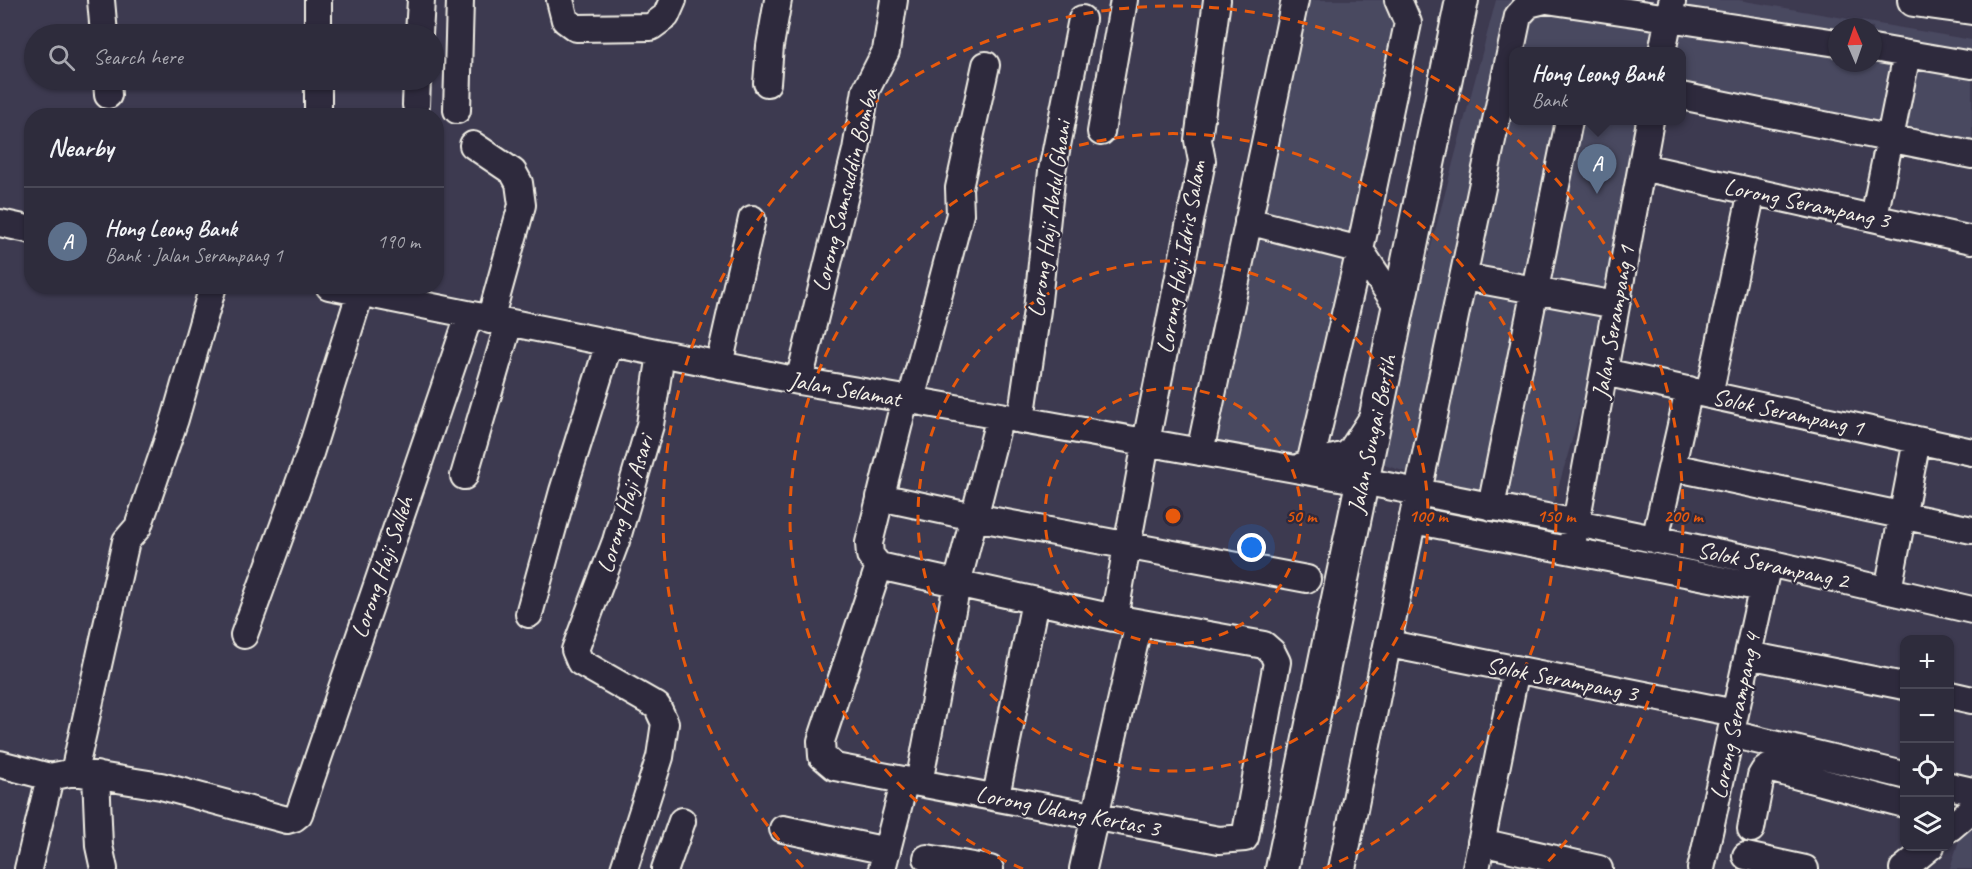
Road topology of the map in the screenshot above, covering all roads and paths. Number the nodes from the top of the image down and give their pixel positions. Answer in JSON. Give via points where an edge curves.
{"nodes":[{"id":1,"x":101,"y":0,"type":"edge"},
{"id":2,"x":318,"y":0,"type":"edge"},
{"id":3,"x":421,"y":0,"type":"edge"},
{"id":4,"x":460,"y":0,"type":"edge"},
{"id":5,"x":560,"y":0,"type":"edge"},
{"id":6,"x":673,"y":0,"type":"edge"},
{"id":7,"x":778,"y":0,"type":"edge"},
{"id":8,"x":894,"y":0,"type":"edge"},
{"id":9,"x":1124,"y":0,"type":"edge"},
{"id":10,"x":1216,"y":0,"type":"edge"},
{"id":11,"x":1295,"y":0,"type":"edge"},
{"id":12,"x":1398,"y":0,"type":"edge"},
{"id":13,"x":1466,"y":0,"type":"edge"},
{"id":14,"x":1546,"y":0,"type":"edge"},
{"id":15,"x":1914,"y":0,"type":"edge"},
{"id":16,"x":1970,"y":5,"type":"edge"},
{"id":17,"x":1671,"y":9,"type":"edge"},
{"id":18,"x":1082,"y":19,"type":"dead end"},
{"id":19,"x":103,"y":24,"type":"edge"},
{"id":20,"x":318,"y":24,"type":"edge"},
{"id":21,"x":420,"y":24,"type":"edge"},
{"id":22,"x":1828,"y":41,"type":"edge"},
{"id":23,"x":1514,"y":47,"type":"edge"},
{"id":24,"x":1663,"y":47,"type":"edge"},
{"id":25,"x":1882,"y":50,"type":"edge"},
{"id":26,"x":1907,"y":54,"type":"junction"},
{"id":27,"x":986,"y":65,"type":"dead end"},
{"id":28,"x":1972,"y":65,"type":"edge"},
{"id":29,"x":1509,"y":78,"type":"edge"},
{"id":30,"x":767,"y":83,"type":"dead end"},
{"id":31,"x":417,"y":90,"type":"edge"},
{"id":32,"x":1686,"y":97,"type":"edge"},
{"id":33,"x":416,"y":105,"type":"dead end"},
{"id":34,"x":457,"y":110,"type":"dead end"},
{"id":35,"x":1568,"y":125,"type":"edge"},
{"id":36,"x":1649,"y":125,"type":"edge"},
{"id":37,"x":1101,"y":132,"type":"dead end"},
{"id":38,"x":1890,"y":139,"type":"junction"},
{"id":39,"x":473,"y":145,"type":"dead end"},
{"id":40,"x":1972,"y":155,"type":"edge"},
{"id":41,"x":1641,"y":167,"type":"junction"},
{"id":42,"x":1752,"y":191,"type":"junction"},
{"id":43,"x":1874,"y":217,"type":"junction"},
{"id":44,"x":752,"y":219,"type":"dead end"},
{"id":45,"x":1248,"y":221,"type":"junction"},
{"id":46,"x":0,"y":224,"type":"edge"},
{"id":47,"x":24,"y":228,"type":"edge"},
{"id":48,"x":1972,"y":240,"type":"edge"},
{"id":49,"x":1360,"y":250,"type":"junction"},
{"id":50,"x":1464,"y":277,"type":"junction"},
{"id":51,"x":1535,"y":289,"type":"junction"},
{"id":52,"x":211,"y":294,"type":"edge"},
{"id":53,"x":360,"y":294,"type":"joint"},
{"id":54,"x":1616,"y":305,"type":"junction"},
{"id":55,"x":1398,"y":306,"type":"junction"},
{"id":56,"x":489,"y":320,"type":"junction"},
{"id":57,"x":609,"y":343,"type":"junction"},
{"id":58,"x":661,"y":354,"type":"junction"},
{"id":59,"x":719,"y":365,"type":"junction"},
{"id":60,"x":1604,"y":372,"type":"junction"},
{"id":61,"x":799,"y":381,"type":"junction"},
{"id":62,"x":1699,"y":393,"type":"junction"},
{"id":63,"x":908,"y":399,"type":"junction"},
{"id":64,"x":1377,"y":412,"type":"junction"},
{"id":65,"x":1011,"y":418,"type":"junction"},
{"id":66,"x":1917,"y":440,"type":"junction"},
{"id":67,"x":1146,"y":442,"type":"junction"},
{"id":68,"x":1200,"y":452,"type":"junction"},
{"id":69,"x":1972,"y":452,"type":"edge"},
{"id":70,"x":1300,"y":466,"type":"junction"},
{"id":71,"x":1672,"y":467,"type":"junction"},
{"id":72,"x":464,"y":476,"type":"dead end"},
{"id":73,"x":1362,"y":481,"type":"junction"},
{"id":74,"x":1418,"y":492,"type":"junction"},
{"id":75,"x":880,"y":497,"type":"junction"},
{"id":76,"x":1491,"y":507,"type":"junction"},
{"id":77,"x":1903,"y":516,"type":"junction"},
{"id":78,"x":974,"y":517,"type":"junction"},
{"id":79,"x":1413,"y":520,"type":"junction"},
{"id":80,"x":1577,"y":523,"type":"junction"},
{"id":81,"x":1972,"y":530,"type":"edge"},
{"id":82,"x":1654,"y":540,"type":"junction"},
{"id":83,"x":1128,"y":545,"type":"junction"},
{"id":84,"x":1571,"y":550,"type":"junction"},
{"id":85,"x":1768,"y":563,"type":"junction"},
{"id":86,"x":879,"y":566,"type":"junction"},
{"id":87,"x":1307,"y":579,"type":"dead end"},
{"id":88,"x":957,"y":584,"type":"junction"},
{"id":89,"x":1762,"y":588,"type":"junction"},
{"id":90,"x":1888,"y":590,"type":"junction"},
{"id":91,"x":1035,"y":601,"type":"junction"},
{"id":92,"x":1972,"y":610,"type":"edge"},
{"id":93,"x":529,"y":614,"type":"dead end"},
{"id":94,"x":1126,"y":621,"type":"junction"},
{"id":95,"x":244,"y":635,"type":"dead end"},
{"id":96,"x":1389,"y":644,"type":"junction"},
{"id":97,"x":1748,"y":655,"type":"junction"},
{"id":98,"x":1516,"y":669,"type":"junction"},
{"id":99,"x":1900,"y":685,"type":"edge"},
{"id":100,"x":1954,"y":696,"type":"edge"},
{"id":101,"x":1972,"y":700,"type":"edge"},
{"id":102,"x":1733,"y":723,"type":"junction"},
{"id":103,"x":0,"y":764,"type":"edge"},
{"id":104,"x":1900,"y":773,"type":"edge"},
{"id":105,"x":73,"y":775,"type":"junction"},
{"id":106,"x":912,"y":782,"type":"junction"},
{"id":107,"x":1954,"y":787,"type":"edge"},
{"id":108,"x":1972,"y":791,"type":"edge"},
{"id":109,"x":996,"y":796,"type":"junction"},
{"id":110,"x":1900,"y":803,"type":"edge"},
{"id":111,"x":1096,"y":816,"type":"junction"},
{"id":112,"x":682,"y":821,"type":"dead end"},
{"id":113,"x":783,"y":829,"type":"dead end"},
{"id":114,"x":1751,"y":829,"type":"dead end"},
{"id":115,"x":1481,"y":842,"type":"junction"},
{"id":116,"x":1925,"y":851,"type":"edge"},
{"id":117,"x":1746,"y":856,"type":"dead end"},
{"id":118,"x":927,"y":858,"type":"dead end"},
{"id":119,"x":884,"y":860,"type":"edge"},
{"id":120,"x":28,"y":869,"type":"edge"},
{"id":121,"x":104,"y":869,"type":"edge"},
{"id":122,"x":624,"y":869,"type":"edge"},
{"id":123,"x":665,"y":869,"type":"edge"},
{"id":124,"x":990,"y":869,"type":"edge"},
{"id":125,"x":1083,"y":869,"type":"edge"},
{"id":126,"x":1282,"y":869,"type":"edge"},
{"id":127,"x":1342,"y":869,"type":"edge"},
{"id":128,"x":1476,"y":869,"type":"edge"},
{"id":129,"x":1599,"y":869,"type":"edge"},
{"id":130,"x":1701,"y":869,"type":"edge"},
{"id":131,"x":1805,"y":869,"type":"edge"},
{"id":132,"x":1904,"y":869,"type":"edge"}],
"edges":[{"from":1,"to":19,"type":"street"},
{"from":2,"to":20,"type":"street"},
{"from":3,"to":21,"type":"street"},
{"from":4,"to":34,"type":"street"},
{"from":5,"to":6,"type":"street","via":[[565,20],[576,28],[651,27],[666,16]]},
{"from":7,"to":30,"type":"street"},
{"from":8,"to":61,"type":"street","name":"Lorong Samsuddin Bomba","via":[[886,51],[866,90],[856,150]]},
{"from":9,"to":37,"type":"street"},
{"from":10,"to":67,"type":"street","name":"Lorong Haji Idris Salam","via":[[1198,140],[1202,162]]},
{"from":11,"to":45,"type":"street"},
{"from":12,"to":49,"type":"street","via":[[1408,23]]},
{"from":13,"to":55,"type":"main road","name":"Jalan Sungai Bertih","via":[[1454,37]]},
{"from":14,"to":17,"type":"street"},
{"from":14,"to":23,"type":"street","via":[[1529,4],[1518,16]]},
{"from":15,"to":16,"type":"main road"},
{"from":17,"to":22,"type":"street"},
{"from":17,"to":24,"type":"street"},
{"from":18,"to":65,"type":"street","name":"Lorong Haji Abdul Ghani","via":[[1052,171],[1037,310]]},
{"from":25,"to":26,"type":"street"},
{"from":26,"to":28,"type":"street"},
{"from":26,"to":38,"type":"street"},
{"from":27,"to":63,"type":"street","via":[[959,188],[960,214]]},
{"from":29,"to":50,"type":"street"},
{"from":31,"to":33,"type":"street"},
{"from":32,"to":38,"type":"street"},
{"from":35,"to":51,"type":"street"},
{"from":36,"to":41,"type":"street","name":"Jalan Serampang 1"},
{"from":38,"to":40,"type":"street"},
{"from":38,"to":43,"type":"street"},
{"from":39,"to":56,"type":"street","via":[[513,172],[522,205]]},
{"from":41,"to":42,"type":"street","name":"Lorong Serampang 3"},
{"from":41,"to":54,"type":"street","name":"Jalan Serampang 1"},
{"from":42,"to":43,"type":"street","name":"Lorong Serampang 3"},
{"from":42,"to":62,"type":"street"},
{"from":43,"to":48,"type":"street","name":"Lorong Serampang 3"},
{"from":44,"to":59,"type":"street"},
{"from":45,"to":49,"type":"street"},
{"from":45,"to":68,"type":"street"},
{"from":46,"to":47,"type":"street"},
{"from":49,"to":55,"type":"street"},
{"from":49,"to":70,"type":"street"},
{"from":50,"to":51,"type":"street"},
{"from":50,"to":74,"type":"street"},
{"from":51,"to":54,"type":"street"},
{"from":51,"to":76,"type":"street"},
{"from":52,"to":105,"type":"street","via":[[175,419],[138,527],[126,541]]},
{"from":53,"to":56,"type":"street","name":"Jalan Selamat"},
{"from":53,"to":95,"type":"street","via":[[310,453]]},
{"from":54,"to":60,"type":"street","name":"Jalan Serampang 1"},
{"from":55,"to":64,"type":"main road","name":"Jalan Sungai Bertih"},
{"from":56,"to":57,"type":"street","name":"Jalan Selamat"},
{"from":56,"to":72,"type":"street"},
{"from":56,"to":105,"type":"street","name":"Lorong Haji Salleh","via":[[397,521],[299,813],[287,820],[161,786]]},
{"from":57,"to":58,"type":"street","name":"Jalan Selamat"},
{"from":57,"to":93,"type":"street"},
{"from":58,"to":59,"type":"street","name":"Jalan Selamat"},
{"from":58,"to":122,"type":"street","name":"Lorong Haji Asari","via":[[650,425],[616,541],[575,650],[580,662],[657,706],[665,723],[660,757]]},
{"from":59,"to":61,"type":"street","name":"Jalan Selamat"},
{"from":60,"to":62,"type":"street","name":"Solok Serampang 1"},
{"from":60,"to":80,"type":"street","name":"Jalan Serampang 1"},
{"from":61,"to":63,"type":"street","name":"Jalan Selamat"},
{"from":62,"to":66,"type":"street","name":"Solok Serampang 1"},
{"from":62,"to":71,"type":"street"},
{"from":63,"to":65,"type":"street","name":"Jalan Selamat"},
{"from":63,"to":75,"type":"street"},
{"from":64,"to":70,"type":"street","via":[[1346,455]]},
{"from":64,"to":73,"type":"main road","name":"Jalan Sungai Bertih"},
{"from":65,"to":67,"type":"street","name":"Jalan Selamat"},
{"from":65,"to":78,"type":"street","name":"Lorong Haji Abdul Ghani"},
{"from":66,"to":69,"type":"street","name":"Solok Serampang 1"},
{"from":66,"to":77,"type":"street"},
{"from":67,"to":68,"type":"street","name":"Jalan Selamat"},
{"from":67,"to":83,"type":"street","name":"Lorong Haji Idris Salam"},
{"from":68,"to":70,"type":"street","name":"Jalan Selamat"},
{"from":70,"to":73,"type":"street","name":"Jalan Selamat"},
{"from":71,"to":77,"type":"street"},
{"from":71,"to":82,"type":"street"},
{"from":73,"to":74,"type":"street","name":"Solok Serampang 2"},
{"from":73,"to":126,"type":"main road","name":"Jalan Sungai Bertih"},
{"from":74,"to":76,"type":"street","name":"Solok Serampang 2"},
{"from":74,"to":79,"type":"street"},
{"from":75,"to":78,"type":"street"},
{"from":75,"to":86,"type":"street","via":[[869,543],[870,555]]},
{"from":76,"to":80,"type":"street","name":"Solok Serampang 2"},
{"from":77,"to":81,"type":"street"},
{"from":77,"to":90,"type":"street"},
{"from":78,"to":83,"type":"street"},
{"from":78,"to":88,"type":"street","name":"Lorong Haji Abdul Ghani"},
{"from":79,"to":84,"type":"street"},
{"from":79,"to":96,"type":"street"},
{"from":80,"to":82,"type":"street","name":"Solok Serampang 2"},
{"from":80,"to":84,"type":"street","name":"Jalan Serampang 1"},
{"from":82,"to":85,"type":"street","name":"Solok Serampang 2"},
{"from":83,"to":87,"type":"street"},
{"from":83,"to":94,"type":"street","name":"Lorong Haji Idris Salam"},
{"from":84,"to":89,"type":"street"},
{"from":85,"to":89,"type":"street","name":"Lorong Serampang 4"},
{"from":85,"to":90,"type":"street","name":"Solok Serampang 2"},
{"from":86,"to":88,"type":"street"},
{"from":86,"to":106,"type":"street","name":"Lorong Udang Kertas 3","via":[[821,741],[822,756],[835,766]]},
{"from":88,"to":91,"type":"street"},
{"from":88,"to":106,"type":"street","name":"Lorong Haji Abdul Ghani"},
{"from":89,"to":97,"type":"street","name":"Lorong Serampang 4"},
{"from":90,"to":92,"type":"street","name":"Solok Serampang 2"},
{"from":91,"to":94,"type":"street"},
{"from":91,"to":109,"type":"street"},
{"from":94,"to":111,"type":"street","name":"Lorong Haji Idris Salam"},
{"from":94,"to":111,"type":"street","name":"Lorong Udang Kertas 3","via":[[1264,645],[1277,662],[1245,838],[1220,840]]},
{"from":96,"to":98,"type":"street","name":"Solok Serampang 3"},
{"from":96,"to":127,"type":"street"},
{"from":97,"to":99,"type":"street"},
{"from":97,"to":102,"type":"street","name":"Lorong Serampang 4"},
{"from":98,"to":102,"type":"street","name":"Solok Serampang 3"},
{"from":98,"to":115,"type":"street"},
{"from":100,"to":101,"type":"street"},
{"from":102,"to":104,"type":"street","name":"Solok Serampang 3"},
{"from":102,"to":130,"type":"street","name":"Lorong Serampang 4"},
{"from":103,"to":105,"type":"street"},
{"from":105,"to":120,"type":"street"},
{"from":105,"to":121,"type":"street"},
{"from":106,"to":109,"type":"street","name":"Lorong Udang Kertas 3"},
{"from":106,"to":119,"type":"street","name":"Lorong Haji Abdul Ghani"},
{"from":107,"to":108,"type":"street"},
{"from":109,"to":111,"type":"street","name":"Lorong Udang Kertas 3"},
{"from":110,"to":114,"type":"street","via":[[1768,768],[1761,776]]},
{"from":111,"to":125,"type":"street","name":"Lorong Haji Idris Salam"},
{"from":112,"to":123,"type":"street"},
{"from":113,"to":119,"type":"street"},
{"from":115,"to":128,"type":"street"},
{"from":115,"to":129,"type":"street"},
{"from":116,"to":132,"type":"street"},
{"from":117,"to":131,"type":"street"},
{"from":118,"to":124,"type":"street"}]}
